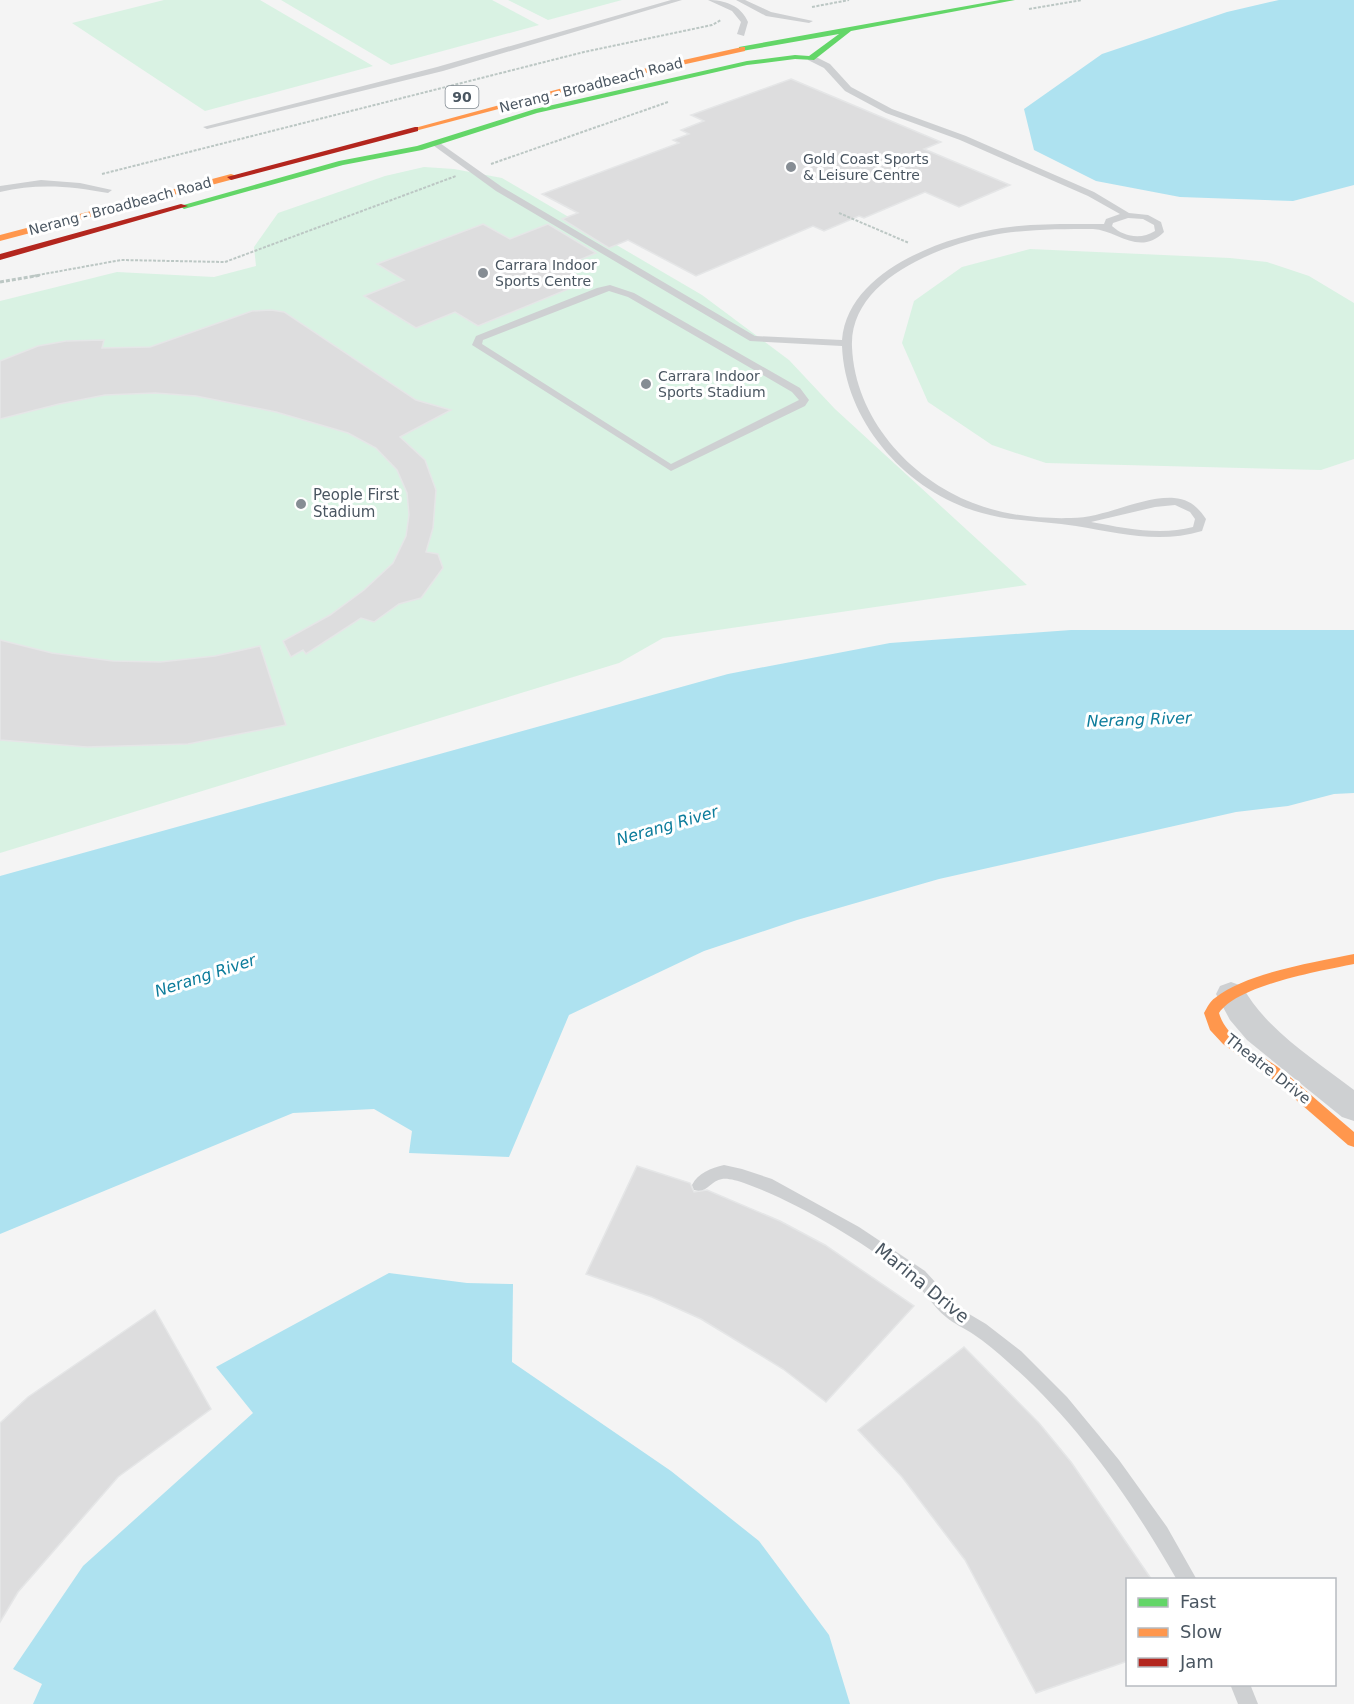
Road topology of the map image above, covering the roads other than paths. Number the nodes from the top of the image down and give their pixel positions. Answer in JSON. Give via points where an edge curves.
{"nodes":[{"id":1,"x":679,"y":0,"type":"edge"},
{"id":2,"x":711,"y":0,"type":"edge"},
{"id":3,"x":739,"y":0,"type":"edge"},
{"id":4,"x":1017,"y":5,"type":"edge"},
{"id":5,"x":814,"y":20,"type":"joint"},
{"id":6,"x":851,"y":28,"type":"junction"},
{"id":7,"x":736,"y":35,"type":"joint"},
{"id":8,"x":811,"y":58,"type":"junction"},
{"id":9,"x":207,"y":127,"type":"dead end"},
{"id":10,"x":434,"y":143,"type":"junction"},
{"id":11,"x":0,"y":189,"type":"edge"},
{"id":12,"x":114,"y":189,"type":"joint"},
{"id":13,"x":76,"y":199,"type":"dead end"},
{"id":14,"x":1127,"y":215,"type":"junction"},
{"id":15,"x":1107,"y":227,"type":"junction"},
{"id":16,"x":0,"y":238,"type":"edge"},
{"id":17,"x":0,"y":257,"type":"edge"},
{"id":18,"x":847,"y":343,"type":"junction"},
{"id":19,"x":739,"y":345,"type":"junction"},
{"id":20,"x":1071,"y":522,"type":"junction"},
{"id":21,"x":1354,"y":959,"type":"edge"},
{"id":22,"x":1231,"y":994,"type":"junction"},
{"id":23,"x":1354,"y":1107,"type":"edge"},
{"id":24,"x":1354,"y":1141,"type":"edge"},
{"id":25,"x":700,"y":1185,"type":"dead end"},
{"id":26,"x":1187,"y":1578,"type":"edge"},
{"id":27,"x":1241,"y":1686,"type":"edge"},
{"id":28,"x":1248,"y":1704,"type":"edge"}],
"edges":[{"from":1,"to":9,"type":"lane","via":[[451,66]]},
{"from":2,"to":7,"type":"lane","via":[[743,17],[745,23]]},
{"from":3,"to":5,"type":"lane","via":[[770,14]]},
{"from":4,"to":6,"type":"main road","name":"Nerang - Broadbeach Road","number":"90"},
{"from":5,"to":7,"type":"main road"},
{"from":6,"to":8,"type":"main road"},
{"from":6,"to":16,"type":"main road","name":"Nerang - Broadbeach Road","number":"90","via":[[585,84]]},
{"from":8,"to":10,"type":"main road","via":[[747,63],[536,111]]},
{"from":8,"to":14,"type":"lane","via":[[827,66],[848,89],[889,111],[963,138],[1091,194]]},
{"from":10,"to":17,"type":"main road","via":[[323,168]]},
{"from":10,"to":19,"type":"lane"},
{"from":11,"to":12,"type":"lane","via":[[38,181]]},
{"from":12,"to":13,"type":"main road","name":"Nerang - Broadbeach Road"},
{"from":14,"to":15,"type":"lane","via":[[1109,221]]},
{"from":14,"to":15,"type":"lane","via":[[1153,220],[1160,232],[1152,237],[1129,238]]},
{"from":15,"to":18,"type":"lane","via":[[1018,229],[969,238],[930,252],[899,267],[868,293],[849,324]]},
{"from":18,"to":19,"type":"lane"},
{"from":18,"to":20,"type":"lane","via":[[858,400],[869,424],[918,474],[945,495],[971,507],[1005,516]]},
{"from":19,"to":19,"type":"lane","via":[[804,400],[795,408],[671,468],[477,345],[479,338],[600,290],[618,289]]},
{"from":20,"to":20,"type":"lane","via":[[1133,511],[1164,500],[1196,510],[1201,519],[1198,529],[1185,534]]},
{"from":21,"to":22,"type":"main road","name":"Theatre Drive","via":[[1272,977]]},
{"from":22,"to":23,"type":"street","name":"Theatre Drive","via":[[1258,1032]]},
{"from":22,"to":24,"type":"main road","name":"Theatre Drive","via":[[1211,1010],[1217,1029]]},
{"from":25,"to":26,"type":"lane","name":"Marina Drive","via":[[713,1174],[727,1172],[765,1185],[866,1239],[921,1279],[947,1308],[996,1340],[1060,1402],[1099,1448]]},
{"from":27,"to":28,"type":"lane"}]}
